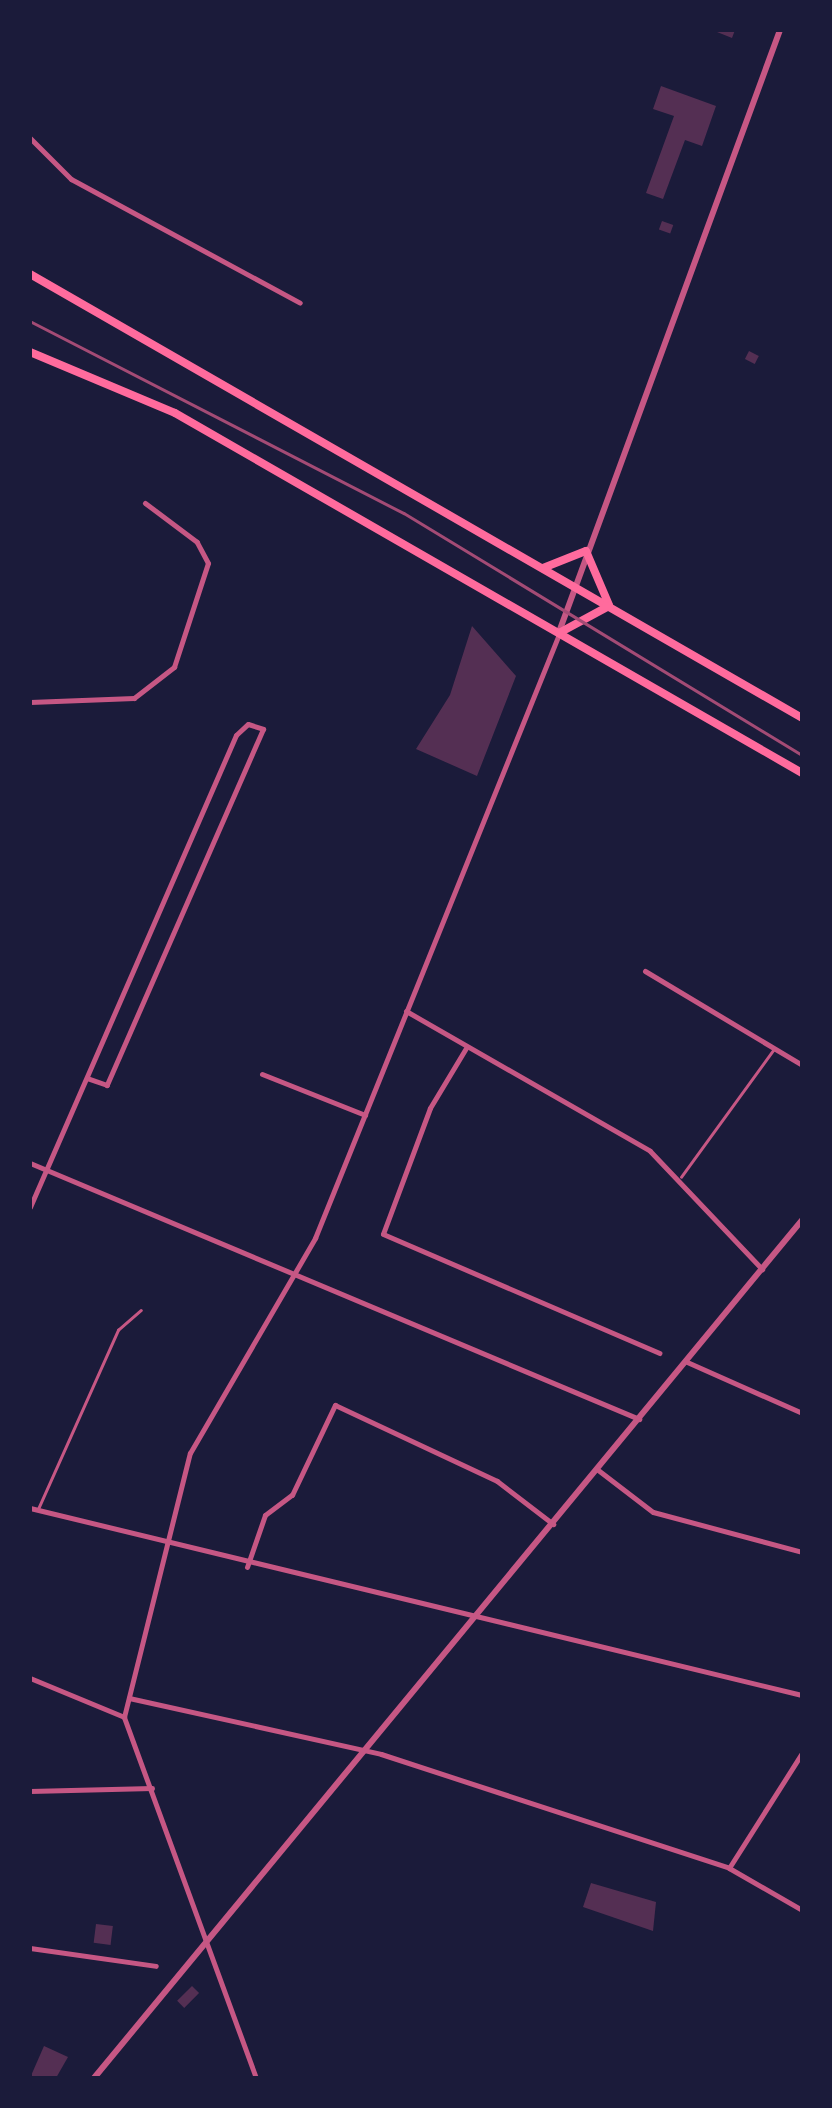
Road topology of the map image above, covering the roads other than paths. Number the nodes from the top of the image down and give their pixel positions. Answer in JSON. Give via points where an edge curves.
{"nodes":[{"id":1,"x":780,"y":30,"type":"edge"},
{"id":2,"x":30,"y":138,"type":"edge"},
{"id":3,"x":30,"y":274,"type":"edge"},
{"id":4,"x":300,"y":303,"type":"dead end"},
{"id":5,"x":30,"y":352,"type":"edge"},
{"id":6,"x":146,"y":503,"type":"dead end"},
{"id":7,"x":586,"y":550,"type":"junction"},
{"id":8,"x":543,"y":568,"type":"junction"},
{"id":9,"x":573,"y":585,"type":"junction"},
{"id":10,"x":609,"y":606,"type":"junction"},
{"id":11,"x":559,"y":633,"type":"junction"},
{"id":12,"x":30,"y":702,"type":"edge"},
{"id":13,"x":802,"y":718,"type":"edge"},
{"id":14,"x":802,"y":774,"type":"edge"},
{"id":15,"x":645,"y":971,"type":"dead end"},
{"id":16,"x":406,"y":1012,"type":"junction"},
{"id":17,"x":466,"y":1048,"type":"junction"},
{"id":18,"x":774,"y":1048,"type":"junction"},
{"id":19,"x":802,"y":1066,"type":"edge"},
{"id":20,"x":262,"y":1074,"type":"dead end"},
{"id":21,"x":87,"y":1078,"type":"junction"},
{"id":22,"x":364,"y":1115,"type":"junction"},
{"id":23,"x":30,"y":1163,"type":"edge"},
{"id":24,"x":45,"y":1171,"type":"junction"},
{"id":25,"x":681,"y":1177,"type":"junction"},
{"id":26,"x":30,"y":1206,"type":"edge"},
{"id":27,"x":802,"y":1220,"type":"edge"},
{"id":28,"x":762,"y":1268,"type":"junction"},
{"id":29,"x":298,"y":1274,"type":"junction"},
{"id":30,"x":141,"y":1310,"type":"dead end"},
{"id":31,"x":659,"y":1353,"type":"dead end"},
{"id":32,"x":686,"y":1362,"type":"junction"},
{"id":33,"x":802,"y":1413,"type":"edge"},
{"id":34,"x":640,"y":1419,"type":"junction"},
{"id":35,"x":598,"y":1470,"type":"junction"},
{"id":36,"x":34,"y":1510,"type":"edge"},
{"id":37,"x":553,"y":1524,"type":"junction"},
{"id":38,"x":161,"y":1546,"type":"junction"},
{"id":39,"x":802,"y":1552,"type":"edge"},
{"id":40,"x":247,"y":1567,"type":"junction"},
{"id":41,"x":477,"y":1619,"type":"junction"},
{"id":42,"x":30,"y":1678,"type":"edge"},
{"id":43,"x":802,"y":1694,"type":"edge"},
{"id":44,"x":129,"y":1698,"type":"junction"},
{"id":45,"x":124,"y":1717,"type":"junction"},
{"id":46,"x":367,"y":1752,"type":"junction"},
{"id":47,"x":802,"y":1753,"type":"edge"},
{"id":48,"x":152,"y":1788,"type":"junction"},
{"id":49,"x":30,"y":1791,"type":"edge"},
{"id":50,"x":729,"y":1868,"type":"junction"},
{"id":51,"x":802,"y":1910,"type":"edge"},
{"id":52,"x":208,"y":1942,"type":"junction"},
{"id":53,"x":30,"y":1948,"type":"edge"},
{"id":54,"x":156,"y":1966,"type":"dead end"},
{"id":55,"x":94,"y":2078,"type":"edge"},
{"id":56,"x":256,"y":2078,"type":"edge"}],
"edges":[{"from":1,"to":7,"type":"street"},
{"from":2,"to":4,"type":"street","via":[[71,178]]},
{"from":3,"to":8,"type":"main road"},
{"from":5,"to":11,"type":"main road","via":[[175,413]]},
{"from":6,"to":12,"type":"street","via":[[197,542],[208,563],[174,667],[134,698]]},
{"from":7,"to":8,"type":"main road"},
{"from":7,"to":9,"type":"street"},
{"from":7,"to":10,"type":"main road"},
{"from":8,"to":9,"type":"main road"},
{"from":9,"to":10,"type":"main road"},
{"from":9,"to":11,"type":"street"},
{"from":10,"to":11,"type":"main road"},
{"from":10,"to":13,"type":"main road"},
{"from":11,"to":14,"type":"main road"},
{"from":11,"to":16,"type":"street"},
{"from":15,"to":18,"type":"street"},
{"from":16,"to":17,"type":"street"},
{"from":16,"to":22,"type":"street"},
{"from":17,"to":25,"type":"street"},
{"from":17,"to":31,"type":"street","via":[[430,1108],[382,1234]]},
{"from":18,"to":19,"type":"street"},
{"from":18,"to":25,"type":"lane"},
{"from":20,"to":22,"type":"street"},
{"from":21,"to":21,"type":"street","via":[[107,1085],[263,729],[248,724],[236,734]]},
{"from":21,"to":24,"type":"street"},
{"from":22,"to":29,"type":"street"},
{"from":23,"to":24,"type":"street"},
{"from":24,"to":26,"type":"street"},
{"from":24,"to":29,"type":"street"},
{"from":25,"to":28,"type":"street"},
{"from":27,"to":28,"type":"street"},
{"from":28,"to":32,"type":"street"},
{"from":29,"to":34,"type":"street"},
{"from":29,"to":38,"type":"street","via":[[210,1410]]},
{"from":30,"to":36,"type":"lane","via":[[118,1330]]},
{"from":32,"to":33,"type":"street"},
{"from":32,"to":34,"type":"street"},
{"from":34,"to":35,"type":"street"},
{"from":35,"to":37,"type":"street"},
{"from":35,"to":39,"type":"street","via":[[653,1512]]},
{"from":36,"to":38,"type":"street"},
{"from":37,"to":40,"type":"street","via":[[497,1481],[336,1405],[289,1499],[265,1515]]},
{"from":37,"to":41,"type":"street"},
{"from":38,"to":40,"type":"street"},
{"from":38,"to":44,"type":"street"},
{"from":40,"to":41,"type":"street"},
{"from":41,"to":43,"type":"street"},
{"from":41,"to":46,"type":"street"},
{"from":42,"to":45,"type":"street"},
{"from":44,"to":45,"type":"street"},
{"from":44,"to":46,"type":"street"},
{"from":45,"to":48,"type":"street"},
{"from":46,"to":50,"type":"street"},
{"from":46,"to":52,"type":"street"},
{"from":47,"to":50,"type":"street"},
{"from":48,"to":49,"type":"street"},
{"from":48,"to":52,"type":"street"},
{"from":50,"to":51,"type":"street"},
{"from":52,"to":55,"type":"street"},
{"from":52,"to":56,"type":"street"},
{"from":53,"to":54,"type":"street"}]}
